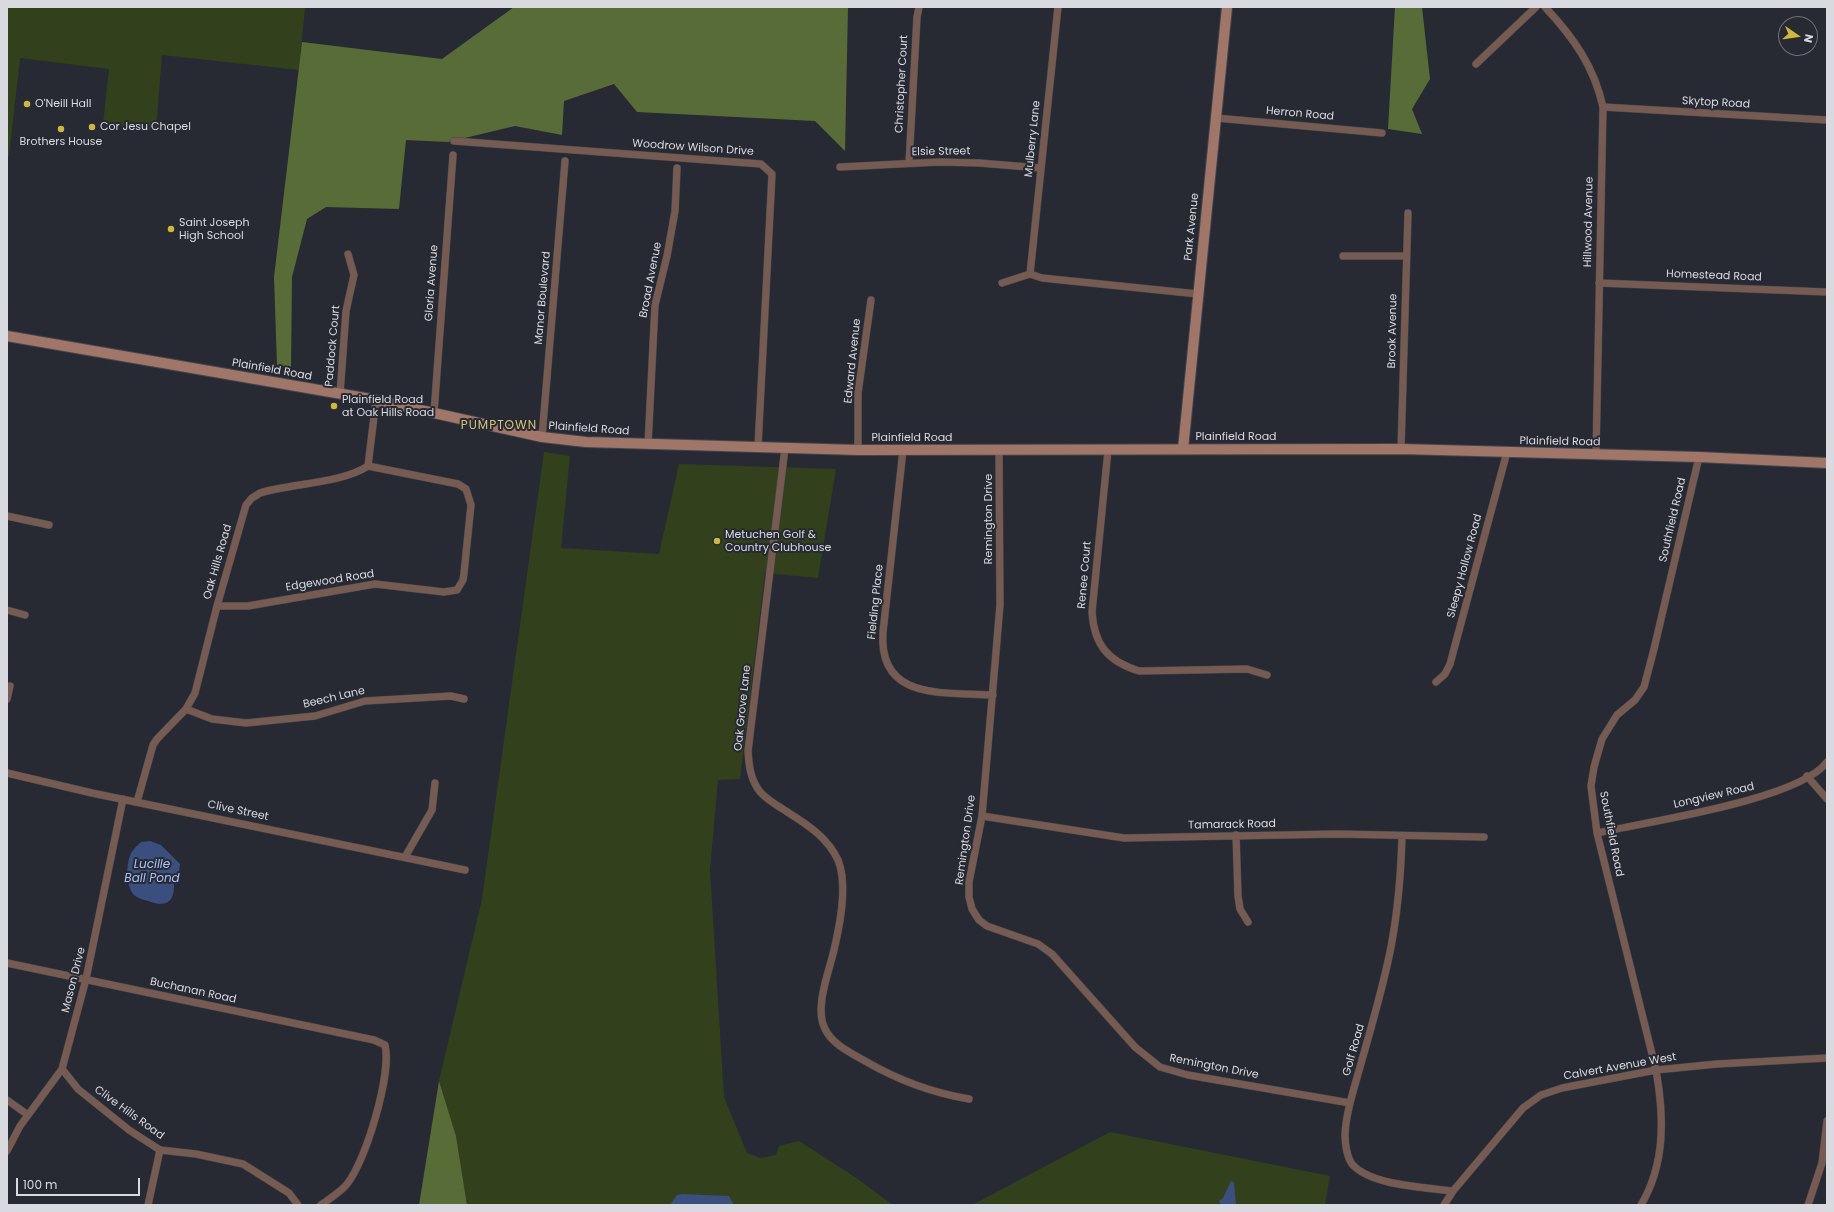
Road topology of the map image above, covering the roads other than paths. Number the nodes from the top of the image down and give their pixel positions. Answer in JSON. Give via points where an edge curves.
{"nodes":[{"id":1,"x":919,"y":7,"type":"edge"},
{"id":2,"x":1058,"y":7,"type":"edge"},
{"id":3,"x":1227,"y":7,"type":"edge"},
{"id":4,"x":1536,"y":7,"type":"edge"},
{"id":5,"x":1545,"y":7,"type":"edge"},
{"id":6,"x":1476,"y":64,"type":"dead end"},
{"id":7,"x":1603,"y":107,"type":"junction"},
{"id":8,"x":1216,"y":118,"type":"junction"},
{"id":9,"x":1827,"y":120,"type":"edge"},
{"id":10,"x":1382,"y":133,"type":"dead end"},
{"id":11,"x":454,"y":141,"type":"dead end"},
{"id":12,"x":453,"y":155,"type":"dead end"},
{"id":13,"x":565,"y":161,"type":"dead end"},
{"id":14,"x":909,"y":163,"type":"junction"},
{"id":15,"x":840,"y":167,"type":"dead end"},
{"id":16,"x":677,"y":168,"type":"dead end"},
{"id":17,"x":1041,"y":168,"type":"junction"},
{"id":18,"x":1408,"y":213,"type":"dead end"},
{"id":19,"x":348,"y":254,"type":"dead end"},
{"id":20,"x":1343,"y":256,"type":"dead end"},
{"id":21,"x":1406,"y":256,"type":"junction"},
{"id":22,"x":1030,"y":274,"type":"junction"},
{"id":23,"x":1002,"y":283,"type":"dead end"},
{"id":24,"x":1599,"y":283,"type":"junction"},
{"id":25,"x":1827,"y":292,"type":"edge"},
{"id":26,"x":1198,"y":294,"type":"junction"},
{"id":27,"x":871,"y":300,"type":"dead end"},
{"id":28,"x":7,"y":336,"type":"edge"},
{"id":29,"x":340,"y":394,"type":"junction"},
{"id":30,"x":376,"y":400,"type":"junction"},
{"id":31,"x":434,"y":413,"type":"junction"},
{"id":32,"x":542,"y":437,"type":"junction"},
{"id":33,"x":648,"y":445,"type":"junction"},
{"id":34,"x":758,"y":447,"type":"junction"},
{"id":35,"x":785,"y":448,"type":"junction"},
{"id":36,"x":1183,"y":449,"type":"junction"},
{"id":37,"x":1401,"y":449,"type":"junction"},
{"id":38,"x":858,"y":450,"type":"junction"},
{"id":39,"x":903,"y":450,"type":"junction"},
{"id":40,"x":1000,"y":450,"type":"junction"},
{"id":41,"x":1108,"y":450,"type":"junction"},
{"id":42,"x":1507,"y":452,"type":"junction"},
{"id":43,"x":1596,"y":455,"type":"junction"},
{"id":44,"x":1699,"y":457,"type":"junction"},
{"id":45,"x":1827,"y":463,"type":"edge"},
{"id":46,"x":368,"y":466,"type":"junction"},
{"id":47,"x":7,"y":516,"type":"edge"},
{"id":48,"x":49,"y":525,"type":"dead end"},
{"id":49,"x":217,"y":606,"type":"junction"},
{"id":50,"x":7,"y":610,"type":"edge"},
{"id":51,"x":25,"y":615,"type":"dead end"},
{"id":52,"x":1267,"y":675,"type":"dead end"},
{"id":53,"x":1436,"y":682,"type":"dead end"},
{"id":54,"x":10,"y":686,"type":"dead end"},
{"id":55,"x":993,"y":695,"type":"junction"},
{"id":56,"x":7,"y":699,"type":"edge"},
{"id":57,"x":464,"y":699,"type":"dead end"},
{"id":58,"x":186,"y":709,"type":"junction"},
{"id":59,"x":1827,"y":762,"type":"edge"},
{"id":60,"x":7,"y":773,"type":"edge"},
{"id":61,"x":1807,"y":776,"type":"junction"},
{"id":62,"x":435,"y":784,"type":"dead end"},
{"id":63,"x":123,"y":799,"type":"junction"},
{"id":64,"x":1827,"y":799,"type":"edge"},
{"id":65,"x":137,"y":802,"type":"junction"},
{"id":66,"x":982,"y":816,"type":"junction"},
{"id":67,"x":1597,"y":832,"type":"junction"},
{"id":68,"x":1236,"y":835,"type":"junction"},
{"id":69,"x":1402,"y":836,"type":"junction"},
{"id":70,"x":1484,"y":837,"type":"dead end"},
{"id":71,"x":405,"y":857,"type":"junction"},
{"id":72,"x":465,"y":870,"type":"dead end"},
{"id":73,"x":1248,"y":922,"type":"dead end"},
{"id":74,"x":7,"y":963,"type":"edge"},
{"id":75,"x":86,"y":979,"type":"junction"},
{"id":76,"x":1827,"y":1058,"type":"edge"},
{"id":77,"x":62,"y":1069,"type":"junction"},
{"id":78,"x":1656,"y":1070,"type":"junction"},
{"id":79,"x":969,"y":1099,"type":"dead end"},
{"id":80,"x":7,"y":1100,"type":"edge"},
{"id":81,"x":1350,"y":1103,"type":"junction"},
{"id":82,"x":28,"y":1115,"type":"junction"},
{"id":83,"x":1827,"y":1121,"type":"edge"},
{"id":84,"x":160,"y":1150,"type":"junction"},
{"id":85,"x":7,"y":1151,"type":"edge"},
{"id":86,"x":1453,"y":1191,"type":"junction"},
{"id":87,"x":148,"y":1205,"type":"edge"},
{"id":88,"x":298,"y":1205,"type":"edge"},
{"id":89,"x":321,"y":1205,"type":"edge"},
{"id":90,"x":1444,"y":1205,"type":"edge"},
{"id":91,"x":1641,"y":1205,"type":"edge"},
{"id":92,"x":1808,"y":1205,"type":"edge"}],
"edges":[{"from":1,"to":14,"type":"street","name":"Christopher Court"},
{"from":2,"to":17,"type":"street","name":"Mulberry Lane"},
{"from":3,"to":8,"type":"street","name":"Park Avenue"},
{"from":4,"to":6,"type":"street"},
{"from":5,"to":7,"type":"street","name":"Hillwood Avenue","via":[[1574,40],[1584,56],[1595,78]]},
{"from":7,"to":9,"type":"street","name":"Skytop Road"},
{"from":7,"to":24,"type":"street","name":"Hillwood Avenue"},
{"from":8,"to":10,"type":"street","name":"Herron Road"},
{"from":8,"to":26,"type":"street","name":"Park Avenue"},
{"from":11,"to":34,"type":"street","name":"Woodrow Wilson Drive","via":[[761,164],[772,174]]},
{"from":12,"to":31,"type":"street","name":"Gloria Avenue"},
{"from":13,"to":32,"type":"street","name":"Manor Boulevard"},
{"from":14,"to":15,"type":"street","name":"Elsie Street"},
{"from":14,"to":17,"type":"street","name":"Elsie Street","via":[[979,163]]},
{"from":16,"to":33,"type":"street","name":"Broad Avenue","via":[[675,211],[655,305]]},
{"from":17,"to":22,"type":"street","name":"Mulberry Lane"},
{"from":18,"to":21,"type":"street","name":"Brook Avenue"},
{"from":19,"to":29,"type":"street","name":"Paddock Court","via":[[354,275],[346,311]]},
{"from":20,"to":21,"type":"street"},
{"from":21,"to":37,"type":"street","name":"Brook Avenue"},
{"from":22,"to":23,"type":"street"},
{"from":22,"to":26,"type":"street","via":[[1042,278]]},
{"from":24,"to":25,"type":"street","name":"Homestead Road"},
{"from":24,"to":43,"type":"street","name":"Hillwood Avenue"},
{"from":26,"to":36,"type":"street","name":"Park Avenue"},
{"from":27,"to":38,"type":"street","name":"Edward Avenue","via":[[858,393]]},
{"from":28,"to":29,"type":"street","name":"Plainfield Road"},
{"from":29,"to":30,"type":"street","name":"Plainfield Road"},
{"from":30,"to":31,"type":"street","name":"Plainfield Road"},
{"from":30,"to":46,"type":"street"},
{"from":31,"to":32,"type":"street","name":"Plainfield Road"},
{"from":32,"to":33,"type":"street","name":"Plainfield Road"},
{"from":33,"to":34,"type":"street","name":"Plainfield Road"},
{"from":34,"to":35,"type":"street","name":"Plainfield Road"},
{"from":35,"to":38,"type":"street","name":"Plainfield Road"},
{"from":35,"to":79,"type":"street","name":"Oak Grove Lane","via":[[748,751],[749,769],[758,790],[816,832],[826,841],[839,862],[842,873],[842,906],[821,1005],[825,1029],[841,1046],[878,1069],[949,1096]]},
{"from":36,"to":37,"type":"street","name":"Plainfield Road"},
{"from":36,"to":41,"type":"street","name":"Plainfield Road"},
{"from":37,"to":42,"type":"street","name":"Plainfield Road"},
{"from":38,"to":39,"type":"street","name":"Plainfield Road"},
{"from":39,"to":40,"type":"street","name":"Plainfield Road"},
{"from":39,"to":55,"type":"street","name":"Fielding Place","via":[[883,632],[883,655],[893,673],[914,688],[933,692]]},
{"from":40,"to":41,"type":"street","name":"Plainfield Road"},
{"from":40,"to":55,"type":"street","name":"Remington Drive","via":[[1000,605]]},
{"from":41,"to":52,"type":"street","name":"Renee Court","via":[[1092,612],[1095,636],[1100,645],[1116,660],[1139,671],[1247,669]]},
{"from":42,"to":43,"type":"street","name":"Plainfield Road"},
{"from":42,"to":53,"type":"street","name":"Sleepy Hollow Road","via":[[1450,664],[1445,674]]},
{"from":43,"to":44,"type":"street","name":"Plainfield Road"},
{"from":44,"to":45,"type":"street","name":"Plainfield Road"},
{"from":44,"to":67,"type":"street","name":"Southfield Road","via":[[1644,688],[1635,700],[1617,715],[1602,739],[1594,767],[1591,786]]},
{"from":46,"to":49,"type":"street","name":"Oak Hills Road","via":[[346,476],[270,490],[252,498],[242,516]]},
{"from":46,"to":49,"type":"street","name":"Edgewood Road","via":[[458,484],[466,490],[471,505],[464,574],[457,590],[444,592],[375,584],[248,606]]},
{"from":47,"to":48,"type":"street"},
{"from":49,"to":58,"type":"street","name":"Oak Hills Road","via":[[195,693]]},
{"from":50,"to":51,"type":"street"},
{"from":54,"to":56,"type":"street"},
{"from":55,"to":66,"type":"street","name":"Remington Drive"},
{"from":57,"to":58,"type":"street","name":"Beech Lane","via":[[451,696],[365,701],[315,716],[246,723],[212,719]]},
{"from":58,"to":65,"type":"street","name":"Oak Hills Road","via":[[153,745]]},
{"from":59,"to":61,"type":"street","name":"Longview Road","via":[[1823,768]]},
{"from":60,"to":63,"type":"street","name":"Clive Street"},
{"from":61,"to":64,"type":"street"},
{"from":61,"to":67,"type":"street","name":"Longview Road","via":[[1787,788],[1748,801]]},
{"from":62,"to":71,"type":"street","via":[[432,810]]},
{"from":63,"to":65,"type":"street","name":"Clive Street"},
{"from":63,"to":75,"type":"street","name":"Mason Drive"},
{"from":65,"to":71,"type":"street","name":"Clive Street"},
{"from":66,"to":68,"type":"street","name":"Tamarack Road","via":[[1124,838]]},
{"from":66,"to":81,"type":"street","name":"Remington Drive","via":[[969,897],[972,909],[979,920],[988,926],[1038,944],[1052,954],[1148,1058],[1160,1067],[1174,1072]]},
{"from":67,"to":78,"type":"street","name":"Southfield Road"},
{"from":68,"to":69,"type":"street","name":"Tamarack Road"},
{"from":68,"to":73,"type":"street","via":[[1238,896],[1240,908]]},
{"from":69,"to":70,"type":"street","name":"Tamarack Road"},
{"from":69,"to":81,"type":"street","name":"Golf Road","via":[[1400,880],[1391,948]]},
{"from":71,"to":72,"type":"street","name":"Clive Street"},
{"from":74,"to":75,"type":"street","name":"Buchanan Road"},
{"from":75,"to":77,"type":"street","name":"Mason Drive"},
{"from":75,"to":89,"type":"street","name":"Buchanan Road","via":[[374,1040],[385,1045],[387,1053],[379,1102],[360,1164],[347,1184]]},
{"from":76,"to":78,"type":"street","name":"Calvert Avenue West"},
{"from":77,"to":82,"type":"street","name":"Mason Drive"},
{"from":77,"to":84,"type":"street","name":"Clive Hills Road","via":[[78,1089],[129,1130]]},
{"from":78,"to":86,"type":"street","name":"Calvert Avenue West","via":[[1562,1088],[1541,1095],[1523,1108]]},
{"from":78,"to":91,"type":"street","name":"Southfield Road","via":[[1662,1105],[1660,1149]]},
{"from":80,"to":82,"type":"street"},
{"from":81,"to":86,"type":"street","name":"Golf Road","via":[[1345,1136],[1347,1151],[1352,1163],[1362,1172],[1376,1179]]},
{"from":82,"to":85,"type":"street","name":"Mason Drive"},
{"from":83,"to":92,"type":"street","via":[[1822,1163]]},
{"from":84,"to":87,"type":"street"},
{"from":84,"to":88,"type":"street","name":"Clive Hills Road","via":[[196,1154],[243,1164],[289,1193]]},
{"from":86,"to":90,"type":"street","name":"Calvert Avenue West"}]}
